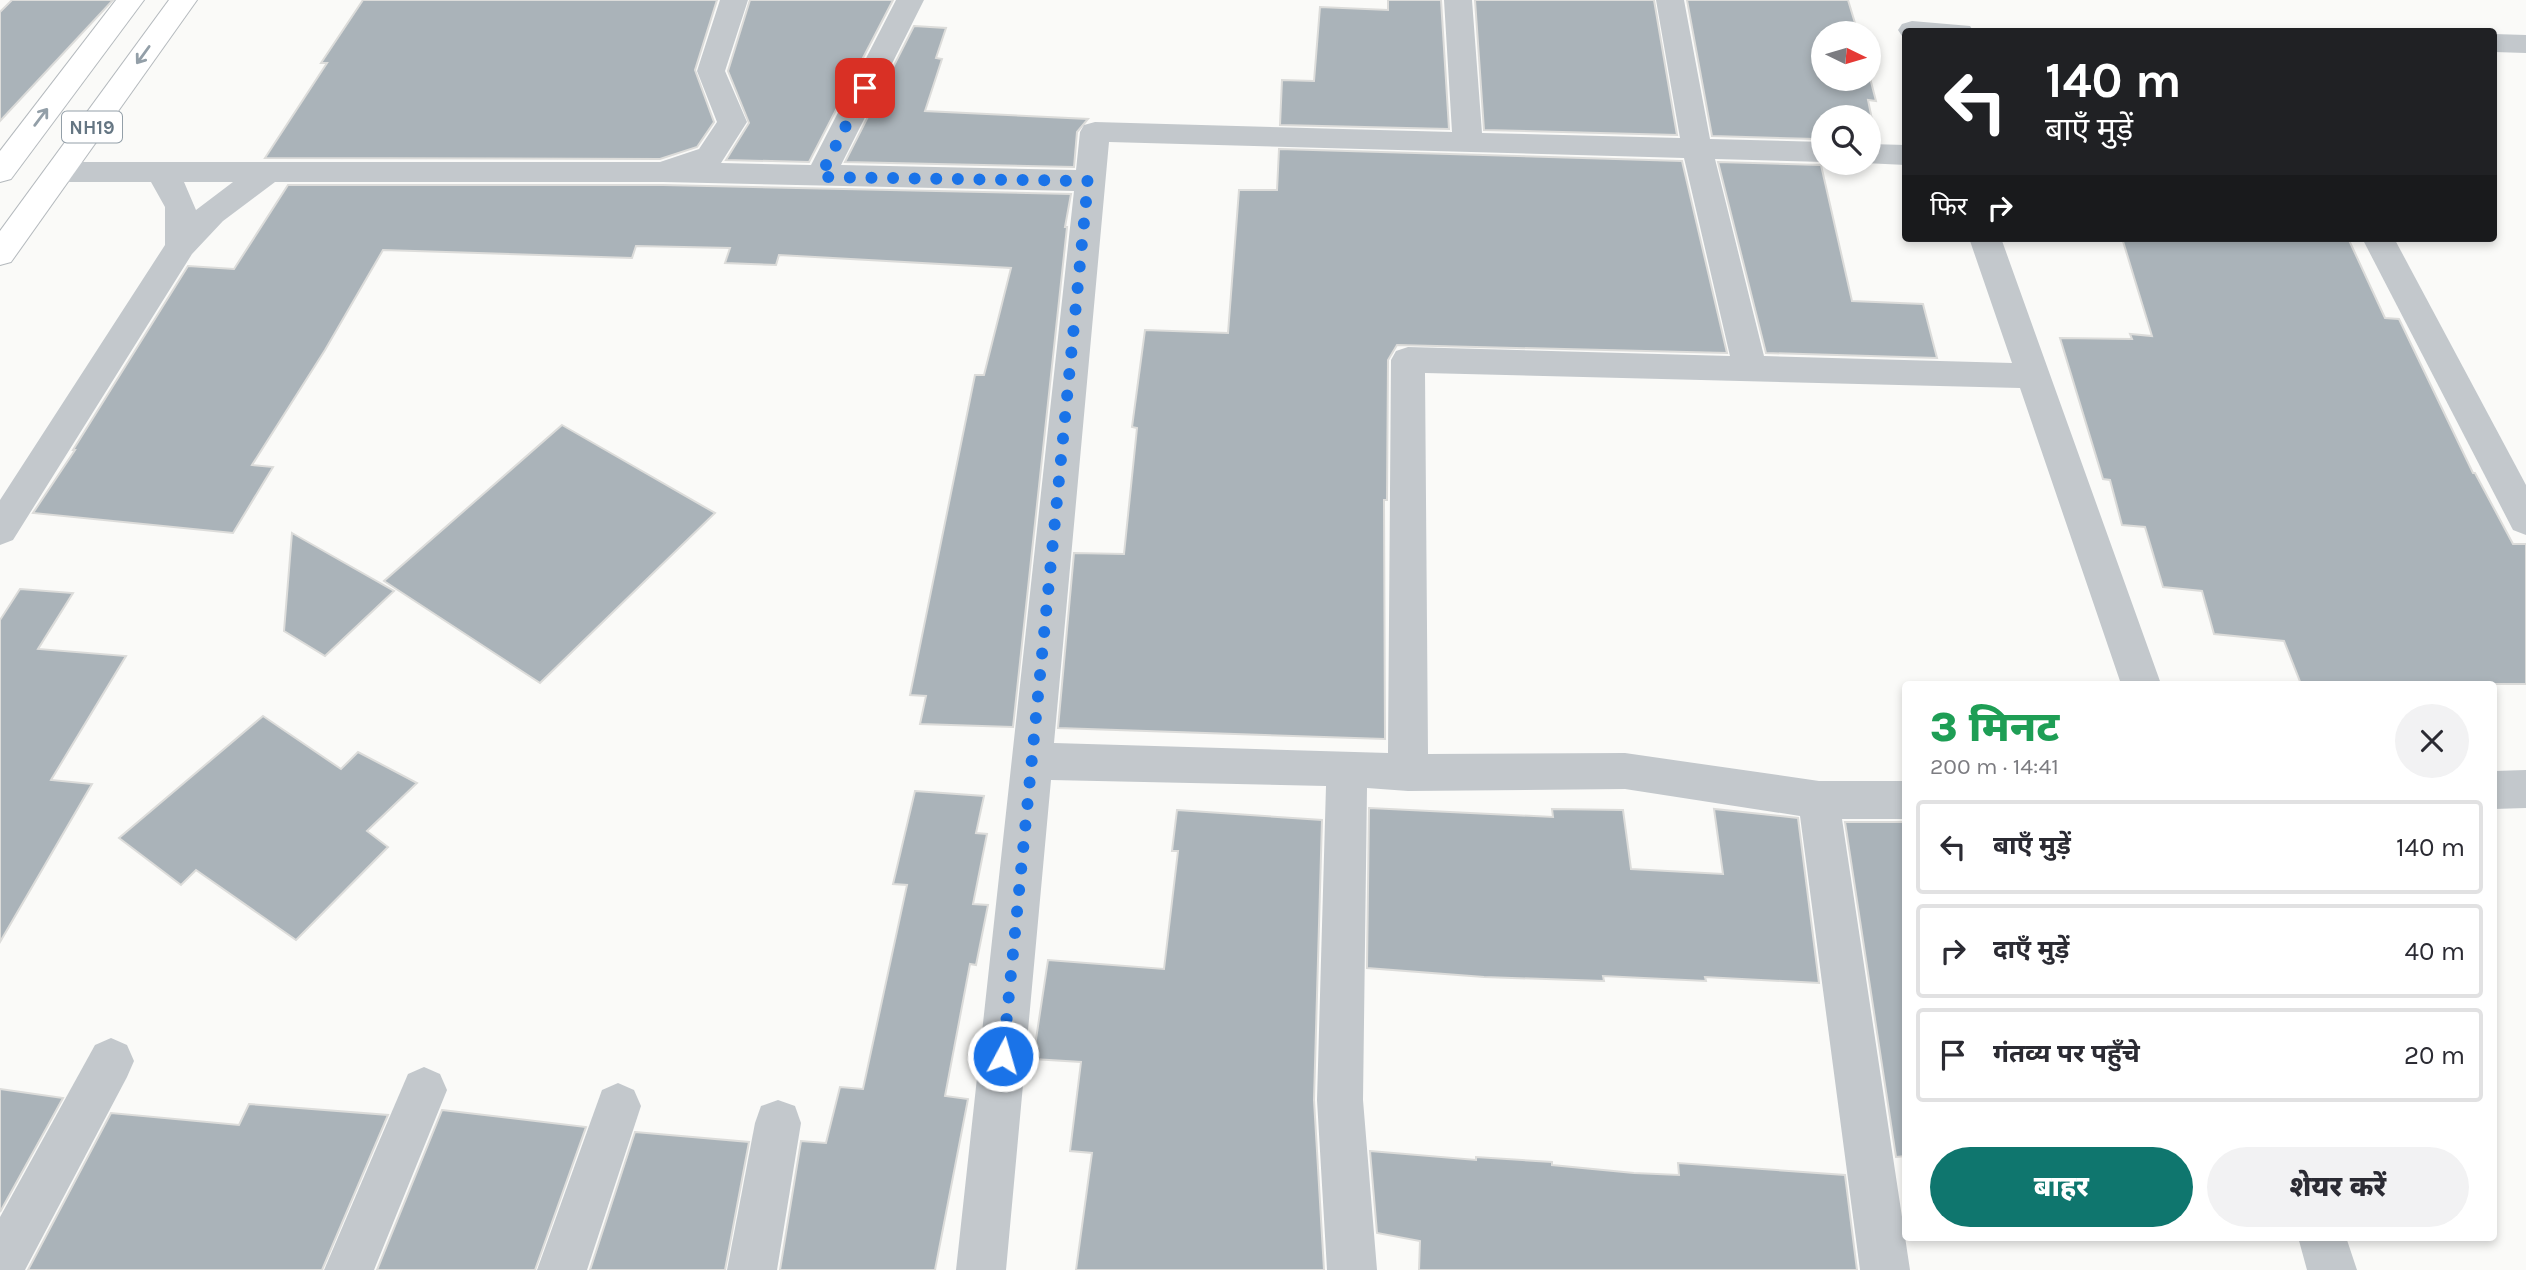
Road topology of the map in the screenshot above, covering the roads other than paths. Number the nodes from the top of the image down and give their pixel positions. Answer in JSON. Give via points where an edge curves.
{"nodes":[{"id":1,"x":130,"y":0,"type":"edge"},
{"id":2,"x":183,"y":0,"type":"edge"},
{"id":3,"x":734,"y":0,"type":"edge"},
{"id":4,"x":910,"y":0,"type":"edge"},
{"id":5,"x":1458,"y":0,"type":"edge"},
{"id":6,"x":1670,"y":0,"type":"edge"},
{"id":7,"x":1904,"y":0,"type":"edge"},
{"id":8,"x":1912,"y":28,"type":"edge"},
{"id":9,"x":2497,"y":43,"type":"edge"},
{"id":10,"x":2526,"y":44,"type":"edge"},
{"id":11,"x":1468,"y":143,"type":"junction"},
{"id":12,"x":1697,"y":149,"type":"junction"},
{"id":13,"x":1811,"y":152,"type":"edge"},
{"id":14,"x":1881,"y":154,"type":"edge"},
{"id":15,"x":1902,"y":155,"type":"edge"},
{"id":16,"x":0,"y":172,"type":"edge"},
{"id":17,"x":663,"y":172,"type":"junction"},
{"id":18,"x":59,"y":173,"type":"junction"},
{"id":19,"x":160,"y":173,"type":"junction"},
{"id":20,"x":267,"y":173,"type":"junction"},
{"id":21,"x":820,"y":177,"type":"junction"},
{"id":22,"x":1088,"y":181,"type":"junction"},
{"id":23,"x":1986,"y":242,"type":"edge"},
{"id":24,"x":2380,"y":242,"type":"edge"},
{"id":25,"x":181,"y":246,"type":"junction"},
{"id":26,"x":0,"y":254,"type":"edge"},
{"id":27,"x":1750,"y":369,"type":"junction"},
{"id":28,"x":2034,"y":376,"type":"junction"},
{"id":29,"x":2524,"y":512,"type":"edge"},
{"id":30,"x":0,"y":530,"type":"edge"},
{"id":31,"x":2140,"y":681,"type":"edge"},
{"id":32,"x":1032,"y":761,"type":"junction"},
{"id":33,"x":1347,"y":768,"type":"junction"},
{"id":34,"x":1408,"y":773,"type":"junction"},
{"id":35,"x":2526,"y":789,"type":"edge"},
{"id":36,"x":2497,"y":790,"type":"edge"},
{"id":37,"x":1819,"y":800,"type":"junction"},
{"id":38,"x":1902,"y":800,"type":"edge"},
{"id":39,"x":111,"y":1061,"type":"dead end"},
{"id":40,"x":424,"y":1090,"type":"dead end"},
{"id":41,"x":618,"y":1106,"type":"dead end"},
{"id":42,"x":778,"y":1124,"type":"dead end"},
{"id":43,"x":2323,"y":1241,"type":"edge"},
{"id":44,"x":0,"y":1266,"type":"edge"},
{"id":45,"x":349,"y":1270,"type":"edge"},
{"id":46,"x":562,"y":1270,"type":"edge"},
{"id":47,"x":752,"y":1270,"type":"edge"},
{"id":48,"x":982,"y":1270,"type":"edge"},
{"id":49,"x":1352,"y":1270,"type":"edge"},
{"id":50,"x":1885,"y":1270,"type":"edge"},
{"id":51,"x":2332,"y":1270,"type":"edge"}],
"edges":[{"from":16,"to":1,"type":"highway","number":"NH19","one_way":true},
{"from":2,"to":18,"type":"highway","number":"NH19","one_way":true},
{"from":3,"to":17,"type":"street","via":[[711,71],[732,122],[710,156]]},
{"from":4,"to":21,"type":"street"},
{"from":5,"to":11,"type":"street"},
{"from":6,"to":12,"type":"street"},
{"from":7,"to":8,"type":"street"},
{"from":9,"to":10,"type":"street"},
{"from":11,"to":12,"type":"street"},
{"from":11,"to":22,"type":"street","via":[[1095,132]]},
{"from":12,"to":13,"type":"street"},
{"from":12,"to":27,"type":"street"},
{"from":14,"to":15,"type":"street"},
{"from":17,"to":20,"type":"street"},
{"from":17,"to":21,"type":"street"},
{"from":18,"to":19,"type":"street"},
{"from":18,"to":26,"type":"highway","number":"NH19"},
{"from":19,"to":20,"type":"street"},
{"from":19,"to":25,"type":"street","via":[[175,190],[183,211]]},
{"from":20,"to":25,"type":"street","via":[[212,213]]},
{"from":21,"to":22,"type":"street"},
{"from":22,"to":32,"type":"street"},
{"from":23,"to":28,"type":"street"},
{"from":24,"to":29,"type":"street"},
{"from":25,"to":30,"type":"street"},
{"from":27,"to":28,"type":"street"},
{"from":27,"to":34,"type":"street","via":[[1408,360]]},
{"from":28,"to":31,"type":"street"},
{"from":32,"to":33,"type":"street"},
{"from":32,"to":48,"type":"street"},
{"from":33,"to":34,"type":"street"},
{"from":33,"to":49,"type":"street","via":[[1340,1100]]},
{"from":34,"to":37,"type":"street","via":[[1625,772]]},
{"from":35,"to":36,"type":"street"},
{"from":37,"to":38,"type":"street"},
{"from":37,"to":50,"type":"street"},
{"from":39,"to":44,"type":"street"},
{"from":40,"to":45,"type":"street"},
{"from":41,"to":46,"type":"street"},
{"from":42,"to":47,"type":"street"},
{"from":43,"to":51,"type":"street"}]}
